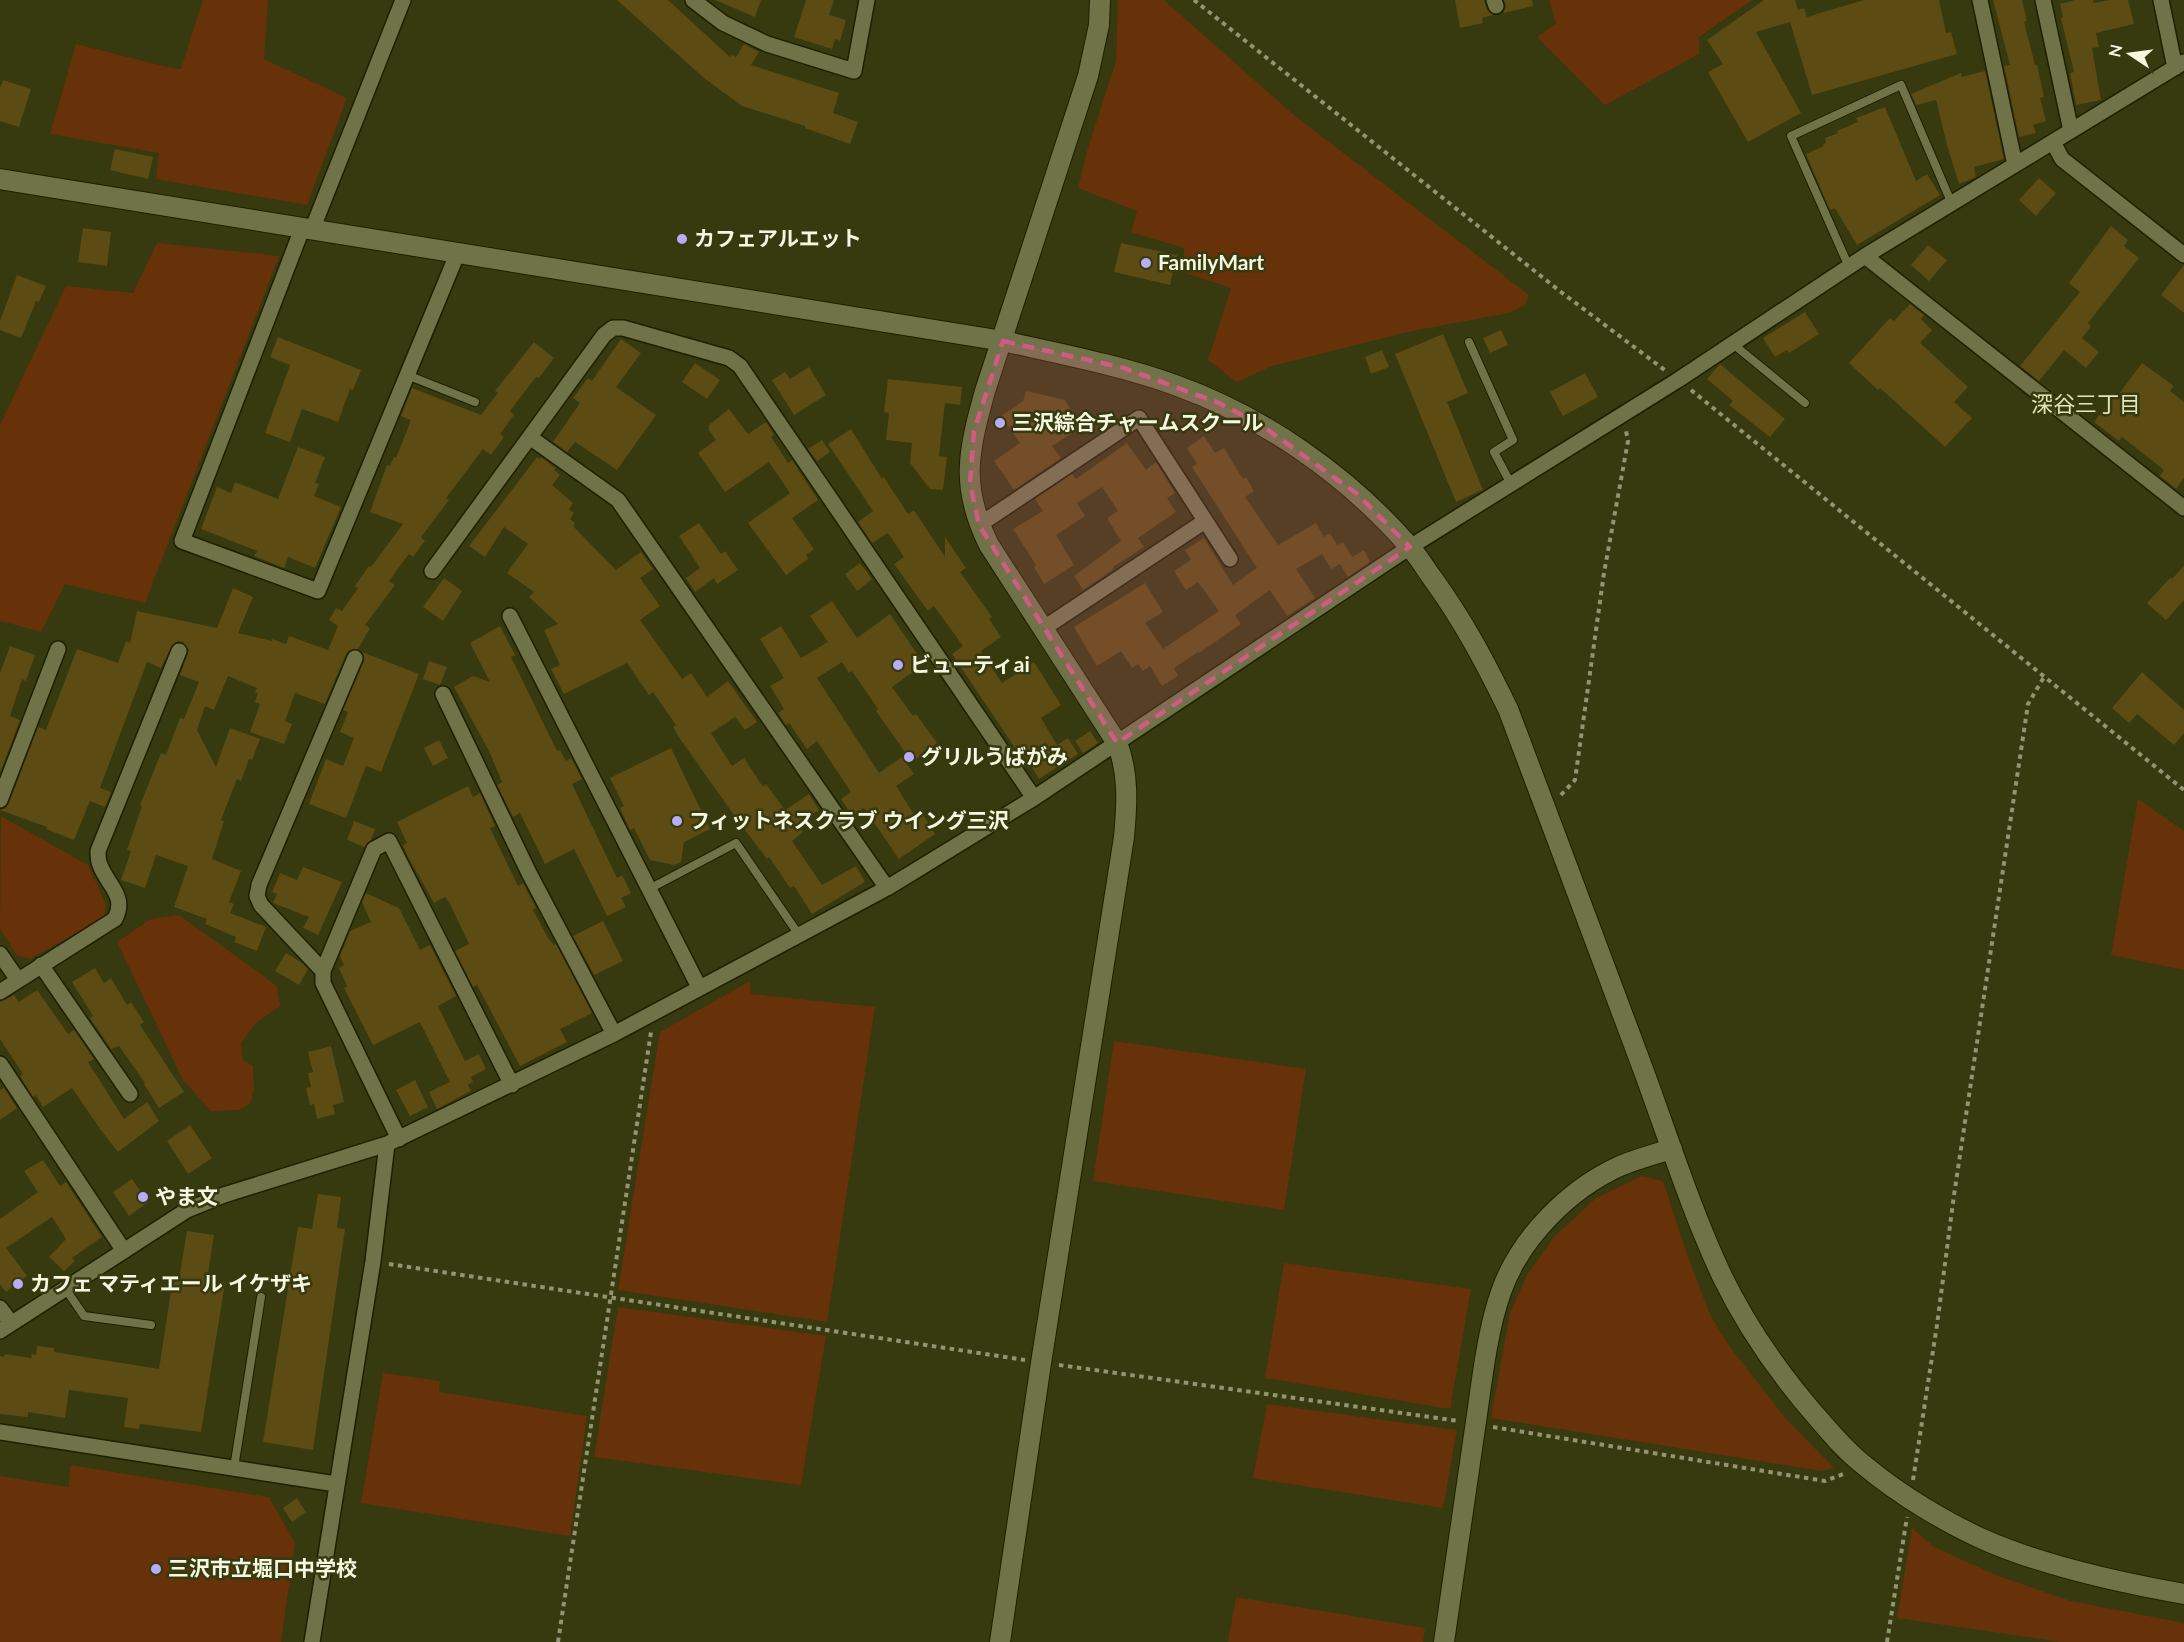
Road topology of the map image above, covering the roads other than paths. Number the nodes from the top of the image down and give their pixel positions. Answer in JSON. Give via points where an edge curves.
{"nodes":[{"id":1,"x":403,"y":0,"type":"edge"},
{"id":2,"x":693,"y":0,"type":"edge"},
{"id":3,"x":867,"y":0,"type":"edge"},
{"id":4,"x":1100,"y":0,"type":"edge"},
{"id":5,"x":1980,"y":0,"type":"edge"},
{"id":6,"x":2043,"y":0,"type":"edge"},
{"id":7,"x":2161,"y":0,"type":"edge"},
{"id":8,"x":2180,"y":65,"type":"edge"},
{"id":9,"x":2071,"y":131,"type":"junction"},
{"id":10,"x":2053,"y":142,"type":"junction"},
{"id":11,"x":2015,"y":165,"type":"junction"},
{"id":12,"x":0,"y":179,"type":"edge"},
{"id":13,"x":1952,"y":204,"type":"junction"},
{"id":14,"x":307,"y":229,"type":"junction"},
{"id":15,"x":458,"y":252,"type":"junction"},
{"id":16,"x":2184,"y":255,"type":"edge"},
{"id":17,"x":1865,"y":256,"type":"junction"},
{"id":18,"x":1849,"y":267,"type":"junction"},
{"id":19,"x":1003,"y":341,"type":"junction"},
{"id":20,"x":1469,"y":342,"type":"dead end"},
{"id":21,"x":1733,"y":344,"type":"junction"},
{"id":22,"x":407,"y":375,"type":"junction"},
{"id":23,"x":475,"y":402,"type":"dead end"},
{"id":24,"x":1805,"y":403,"type":"dead end"},
{"id":25,"x":531,"y":438,"type":"junction"},
{"id":26,"x":1511,"y":484,"type":"junction"},
{"id":27,"x":2184,"y":508,"type":"edge"},
{"id":28,"x":1205,"y":521,"type":"junction"},
{"id":29,"x":979,"y":525,"type":"junction"},
{"id":30,"x":1410,"y":547,"type":"junction"},
{"id":31,"x":1230,"y":559,"type":"dead end"},
{"id":32,"x":432,"y":571,"type":"dead end"},
{"id":33,"x":510,"y":616,"type":"dead end"},
{"id":34,"x":1044,"y":628,"type":"junction"},
{"id":35,"x":58,"y":649,"type":"dead end"},
{"id":36,"x":179,"y":651,"type":"dead end"},
{"id":37,"x":355,"y":658,"type":"dead end"},
{"id":38,"x":443,"y":694,"type":"dead end"},
{"id":39,"x":1117,"y":743,"type":"junction"},
{"id":40,"x":1034,"y":798,"type":"junction"},
{"id":41,"x":0,"y":800,"type":"edge"},
{"id":42,"x":887,"y":888,"type":"junction"},
{"id":43,"x":649,"y":889,"type":"junction"},
{"id":44,"x":799,"y":935,"type":"junction"},
{"id":45,"x":0,"y":954,"type":"edge"},
{"id":46,"x":41,"y":965,"type":"junction"},
{"id":47,"x":323,"y":971,"type":"junction"},
{"id":48,"x":18,"y":980,"type":"junction"},
{"id":49,"x":699,"y":987,"type":"junction"},
{"id":50,"x":0,"y":992,"type":"edge"},
{"id":51,"x":614,"y":1034,"type":"junction"},
{"id":52,"x":0,"y":1064,"type":"edge"},
{"id":53,"x":512,"y":1085,"type":"junction"},
{"id":54,"x":130,"y":1094,"type":"dead end"},
{"id":55,"x":393,"y":1142,"type":"junction"},
{"id":56,"x":1672,"y":1149,"type":"junction"},
{"id":57,"x":123,"y":1251,"type":"junction"},
{"id":58,"x":65,"y":1288,"type":"junction"},
{"id":59,"x":261,"y":1297,"type":"dead end"},
{"id":60,"x":0,"y":1308,"type":"edge"},
{"id":61,"x":151,"y":1325,"type":"dead end"},
{"id":62,"x":5,"y":1327,"type":"edge"},
{"id":63,"x":0,"y":1432,"type":"edge"},
{"id":64,"x":234,"y":1468,"type":"junction"},
{"id":65,"x":336,"y":1484,"type":"junction"},
{"id":66,"x":2184,"y":1594,"type":"edge"},
{"id":67,"x":312,"y":1642,"type":"edge"},
{"id":68,"x":1000,"y":1642,"type":"edge"},
{"id":69,"x":1444,"y":1642,"type":"edge"}],
"edges":[{"from":1,"to":14,"type":"street"},
{"from":2,"to":3,"type":"street","via":[[723,23],[767,44],[854,71]]},
{"from":4,"to":19,"type":"street","via":[[1088,76]]},
{"from":5,"to":11,"type":"street"},
{"from":6,"to":9,"type":"street"},
{"from":7,"to":8,"type":"street"},
{"from":8,"to":9,"type":"street"},
{"from":9,"to":10,"type":"street"},
{"from":10,"to":11,"type":"street"},
{"from":10,"to":16,"type":"street","via":[[2062,159]]},
{"from":11,"to":13,"type":"street"},
{"from":12,"to":14,"type":"street"},
{"from":13,"to":17,"type":"street"},
{"from":13,"to":18,"type":"lane","via":[[1901,85],[1791,136]]},
{"from":14,"to":15,"type":"street"},
{"from":14,"to":22,"type":"street","via":[[182,541],[318,591]]},
{"from":15,"to":19,"type":"street"},
{"from":15,"to":22,"type":"street"},
{"from":17,"to":18,"type":"street"},
{"from":17,"to":27,"type":"street"},
{"from":18,"to":21,"type":"street"},
{"from":19,"to":29,"type":"street","via":[[974,431],[970,458],[972,504]]},
{"from":19,"to":30,"type":"street","via":[[1124,368],[1219,403],[1304,453],[1356,493]]},
{"from":20,"to":26,"type":"lane","via":[[1514,440],[1494,452]]},
{"from":21,"to":24,"type":"lane"},
{"from":21,"to":26,"type":"street"},
{"from":22,"to":23,"type":"lane"},
{"from":25,"to":32,"type":"street"},
{"from":25,"to":40,"type":"street","via":[[604,335],[613,328],[729,358],[747,376]]},
{"from":25,"to":42,"type":"street","via":[[618,501]]},
{"from":26,"to":30,"type":"street"},
{"from":28,"to":29,"type":"street","via":[[1139,418]]},
{"from":28,"to":31,"type":"street"},
{"from":28,"to":34,"type":"street"},
{"from":29,"to":34,"type":"street"},
{"from":30,"to":39,"type":"street"},
{"from":30,"to":56,"type":"street","via":[[1480,650],[1508,709]]},
{"from":33,"to":43,"type":"street"},
{"from":34,"to":39,"type":"street"},
{"from":35,"to":41,"type":"street"},
{"from":36,"to":46,"type":"street","via":[[98,851],[100,864],[120,901],[116,919]]},
{"from":37,"to":47,"type":"street","via":[[258,885],[261,905]]},
{"from":38,"to":51,"type":"street","via":[[529,873]]},
{"from":39,"to":40,"type":"street"},
{"from":39,"to":68,"type":"street","via":[[1125,781],[1124,837]]},
{"from":40,"to":42,"type":"street"},
{"from":42,"to":44,"type":"street"},
{"from":43,"to":44,"type":"lane","via":[[736,843]]},
{"from":43,"to":49,"type":"street"},
{"from":44,"to":49,"type":"street"},
{"from":45,"to":48,"type":"street"},
{"from":46,"to":48,"type":"street"},
{"from":46,"to":54,"type":"street"},
{"from":47,"to":53,"type":"street","via":[[374,849],[389,842]]},
{"from":47,"to":55,"type":"street","via":[[323,983]]},
{"from":48,"to":50,"type":"street"},
{"from":49,"to":51,"type":"street"},
{"from":51,"to":53,"type":"street"},
{"from":52,"to":57,"type":"street"},
{"from":53,"to":55,"type":"street"},
{"from":55,"to":57,"type":"street","via":[[187,1210]]},
{"from":55,"to":65,"type":"street"},
{"from":56,"to":66,"type":"street","via":[[1722,1276],[1751,1330],[1804,1403],[1865,1466],[1910,1498],[1987,1541],[2036,1559]]},
{"from":56,"to":69,"type":"street","via":[[1621,1166],[1591,1182],[1560,1206],[1517,1258],[1501,1291],[1476,1424]]},
{"from":57,"to":58,"type":"street"},
{"from":58,"to":61,"type":"lane","via":[[84,1316]]},
{"from":58,"to":62,"type":"street"},
{"from":59,"to":64,"type":"lane"},
{"from":60,"to":62,"type":"street"},
{"from":63,"to":64,"type":"street"},
{"from":64,"to":65,"type":"street"},
{"from":65,"to":67,"type":"street"}]}
